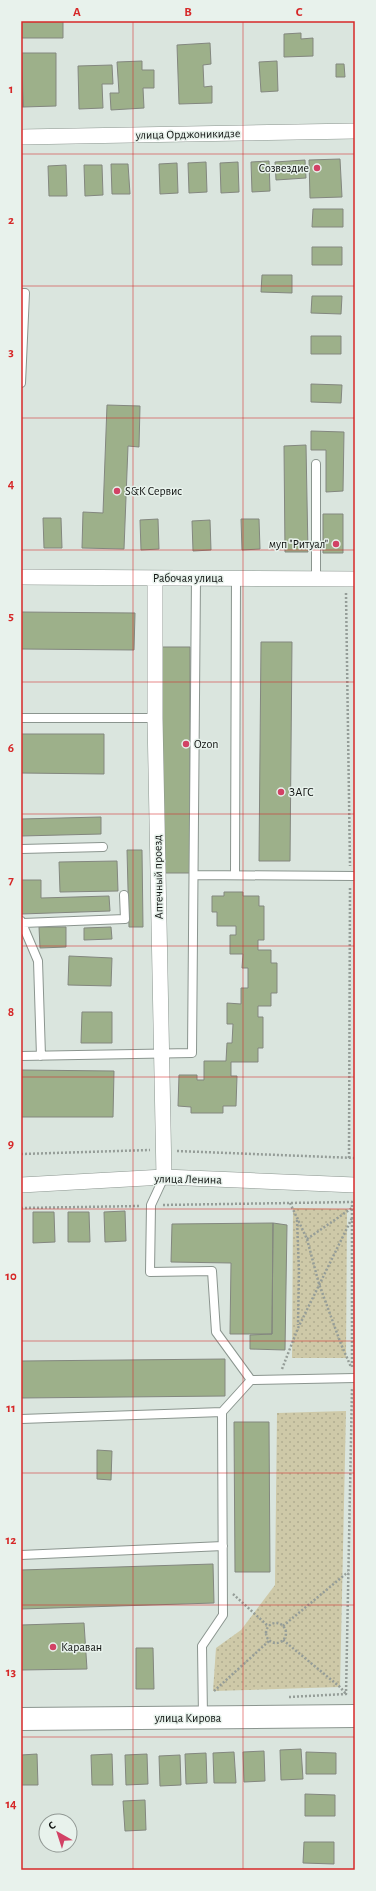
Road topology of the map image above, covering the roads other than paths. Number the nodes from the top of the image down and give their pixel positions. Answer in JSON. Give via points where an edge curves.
{"nodes":[{"id":1,"x":355,"y":131,"type":"edge"},
{"id":2,"x":21,"y":137,"type":"edge"},
{"id":3,"x":21,"y":293,"type":"edge"},
{"id":4,"x":21,"y":383,"type":"edge"},
{"id":5,"x":316,"y":464,"type":"dead end"},
{"id":6,"x":21,"y":577,"type":"edge"},
{"id":7,"x":155,"y":578,"type":"junction"},
{"id":8,"x":196,"y":578,"type":"junction"},
{"id":9,"x":236,"y":578,"type":"junction"},
{"id":10,"x":316,"y":578,"type":"junction"},
{"id":11,"x":355,"y":579,"type":"edge"},
{"id":12,"x":21,"y":718,"type":"edge"},
{"id":13,"x":155,"y":718,"type":"junction"},
{"id":14,"x":103,"y":847,"type":"dead end"},
{"id":15,"x":21,"y":849,"type":"edge"},
{"id":16,"x":194,"y":875,"type":"junction"},
{"id":17,"x":235,"y":875,"type":"junction"},
{"id":18,"x":355,"y":876,"type":"edge"},
{"id":19,"x":124,"y":895,"type":"dead end"},
{"id":20,"x":22,"y":922,"type":"edge"},
{"id":21,"x":161,"y":1053,"type":"junction"},
{"id":22,"x":21,"y":1056,"type":"edge"},
{"id":23,"x":41,"y":1056,"type":"junction"},
{"id":24,"x":164,"y":1177,"type":"junction"},
{"id":25,"x":21,"y":1185,"type":"edge"},
{"id":26,"x":355,"y":1185,"type":"edge"},
{"id":27,"x":354,"y":1378,"type":"edge"},
{"id":28,"x":251,"y":1380,"type":"junction"},
{"id":29,"x":222,"y":1412,"type":"junction"},
{"id":30,"x":21,"y":1419,"type":"edge"},
{"id":31,"x":223,"y":1546,"type":"junction"},
{"id":32,"x":21,"y":1555,"type":"edge"},
{"id":33,"x":203,"y":1709,"type":"junction"},
{"id":34,"x":355,"y":1716,"type":"edge"},
{"id":35,"x":21,"y":1719,"type":"edge"}],
"edges":[{"from":1,"to":2,"type":"street","name":"улица Орджоникидзе"},
{"from":3,"to":4,"type":"lane","via":[[25,293]]},
{"from":5,"to":10,"type":"lane"},
{"from":6,"to":7,"type":"street","name":"Рабочая улица"},
{"from":7,"to":8,"type":"street","name":"Рабочая улица"},
{"from":7,"to":13,"type":"street","name":"Аптечный проезд"},
{"from":8,"to":9,"type":"street","name":"Рабочая улица"},
{"from":8,"to":16,"type":"lane"},
{"from":9,"to":10,"type":"street","name":"Рабочая улица"},
{"from":9,"to":17,"type":"lane"},
{"from":10,"to":11,"type":"street","name":"Рабочая улица"},
{"from":12,"to":13,"type":"lane"},
{"from":13,"to":21,"type":"street","name":"Аптечный проезд"},
{"from":14,"to":15,"type":"lane"},
{"from":16,"to":17,"type":"lane"},
{"from":16,"to":21,"type":"lane","via":[[192,1053]]},
{"from":17,"to":18,"type":"lane"},
{"from":19,"to":20,"type":"lane","via":[[125,920]]},
{"from":20,"to":23,"type":"lane","via":[[38,961]]},
{"from":21,"to":23,"type":"lane"},
{"from":21,"to":24,"type":"street","name":"Аптечный проезд"},
{"from":22,"to":23,"type":"lane"},
{"from":24,"to":25,"type":"street","name":"улица Ленина"},
{"from":24,"to":26,"type":"street","name":"улица Ленина"},
{"from":24,"to":28,"type":"lane","via":[[150,1205],[150,1272],[212,1271],[216,1332]]},
{"from":27,"to":28,"type":"lane"},
{"from":28,"to":29,"type":"lane"},
{"from":29,"to":30,"type":"lane"},
{"from":29,"to":31,"type":"lane"},
{"from":31,"to":32,"type":"lane"},
{"from":31,"to":33,"type":"lane","via":[[223,1615],[202,1646]]},
{"from":33,"to":34,"type":"street","name":"улица Кирова"},
{"from":33,"to":35,"type":"street","name":"улица Кирова"}]}
